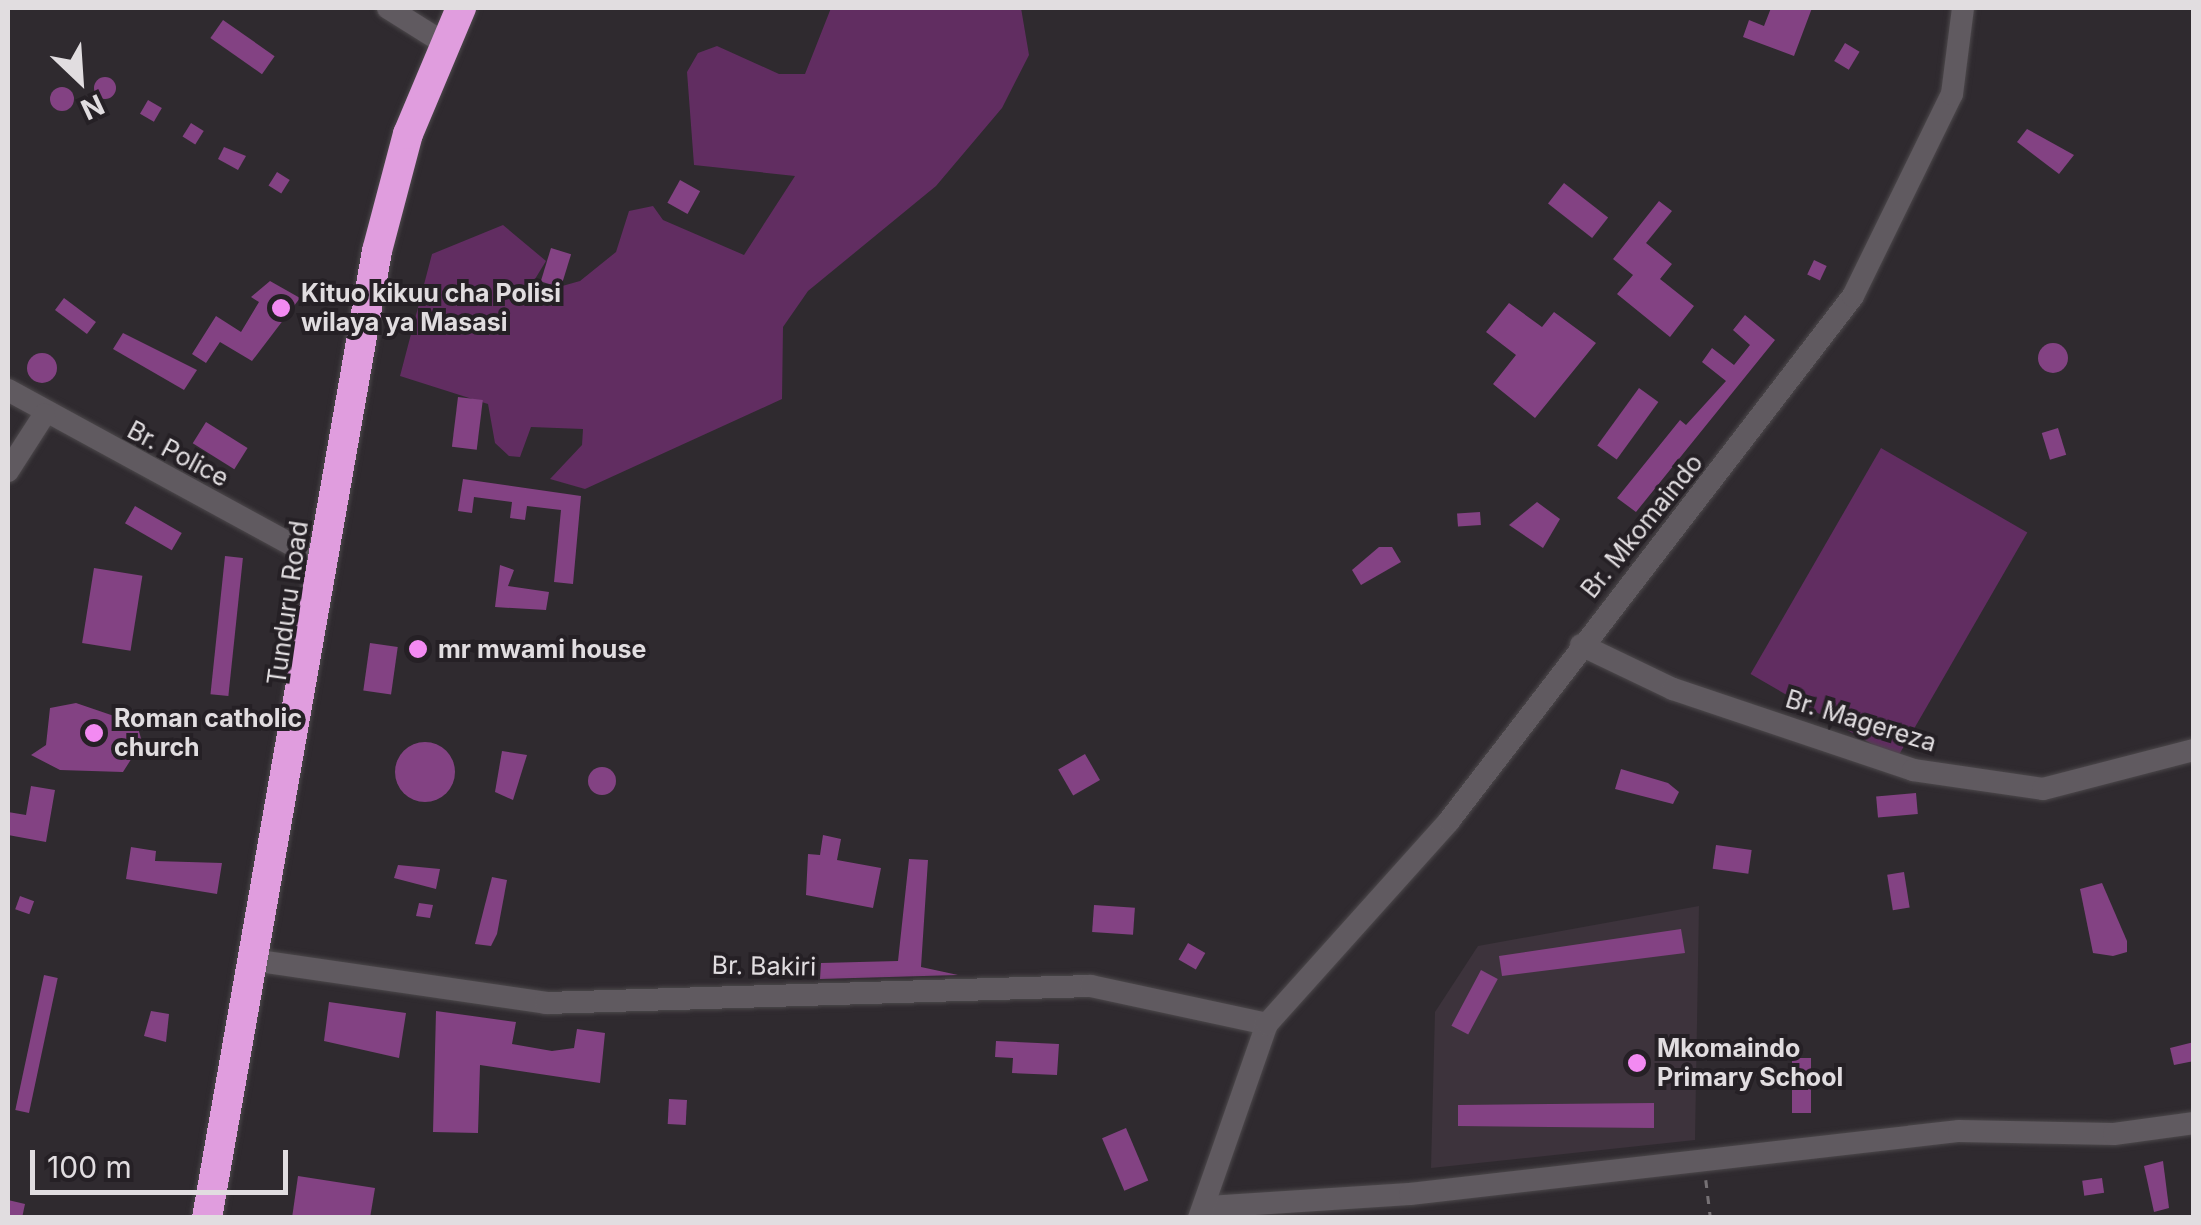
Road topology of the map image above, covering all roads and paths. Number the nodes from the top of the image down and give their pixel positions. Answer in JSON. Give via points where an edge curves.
{"nodes":[{"id":1,"x":388,"y":8,"type":"edge"},
{"id":2,"x":462,"y":8,"type":"edge"},
{"id":3,"x":1963,"y":8,"type":"edge"},
{"id":4,"x":444,"y":43,"type":"junction"},
{"id":5,"x":8,"y":390,"type":"edge"},
{"id":6,"x":44,"y":414,"type":"junction"},
{"id":7,"x":8,"y":471,"type":"edge"},
{"id":8,"x":325,"y":563,"type":"junction"},
{"id":9,"x":1581,"y":645,"type":"junction"},
{"id":10,"x":2194,"y":750,"type":"edge"},
{"id":11,"x":259,"y":961,"type":"junction"},
{"id":12,"x":1267,"y":1024,"type":"junction"},
{"id":13,"x":2194,"y":1123,"type":"edge"},
{"id":14,"x":1702,"y":1159,"type":"junction"},
{"id":15,"x":1204,"y":1212,"type":"edge"},
{"id":16,"x":207,"y":1218,"type":"edge"},
{"id":17,"x":1712,"y":1218,"type":"edge"}],
"edges":[{"from":1,"to":4,"type":"street"},
{"from":2,"to":4,"type":"highway","name":"Tunduru Road"},
{"from":3,"to":9,"type":"street","name":"Br. Mkomaindo","via":[[1952,94],[1853,296]]},
{"from":4,"to":8,"type":"highway","name":"Tunduru Road","via":[[377,251]]},
{"from":5,"to":6,"type":"street","name":"Br. Police"},
{"from":6,"to":7,"type":"street"},
{"from":6,"to":8,"type":"street","name":"Br. Police"},
{"from":8,"to":11,"type":"highway","name":"Tunduru Road"},
{"from":9,"to":10,"type":"street","name":"Br. Magereza","via":[[1673,689],[1913,770],[2043,789]]},
{"from":9,"to":12,"type":"street","name":"Br. Mkomaindo","via":[[1450,821]]},
{"from":11,"to":12,"type":"street","name":"Br. Bakiri","via":[[546,1003],[1091,986]]},
{"from":11,"to":16,"type":"highway","name":"Tunduru Road"},
{"from":12,"to":15,"type":"street"},
{"from":13,"to":14,"type":"street","via":[[2114,1134],[1960,1131]]},
{"from":14,"to":15,"type":"street"},
{"from":14,"to":17,"type":"path"}]}
